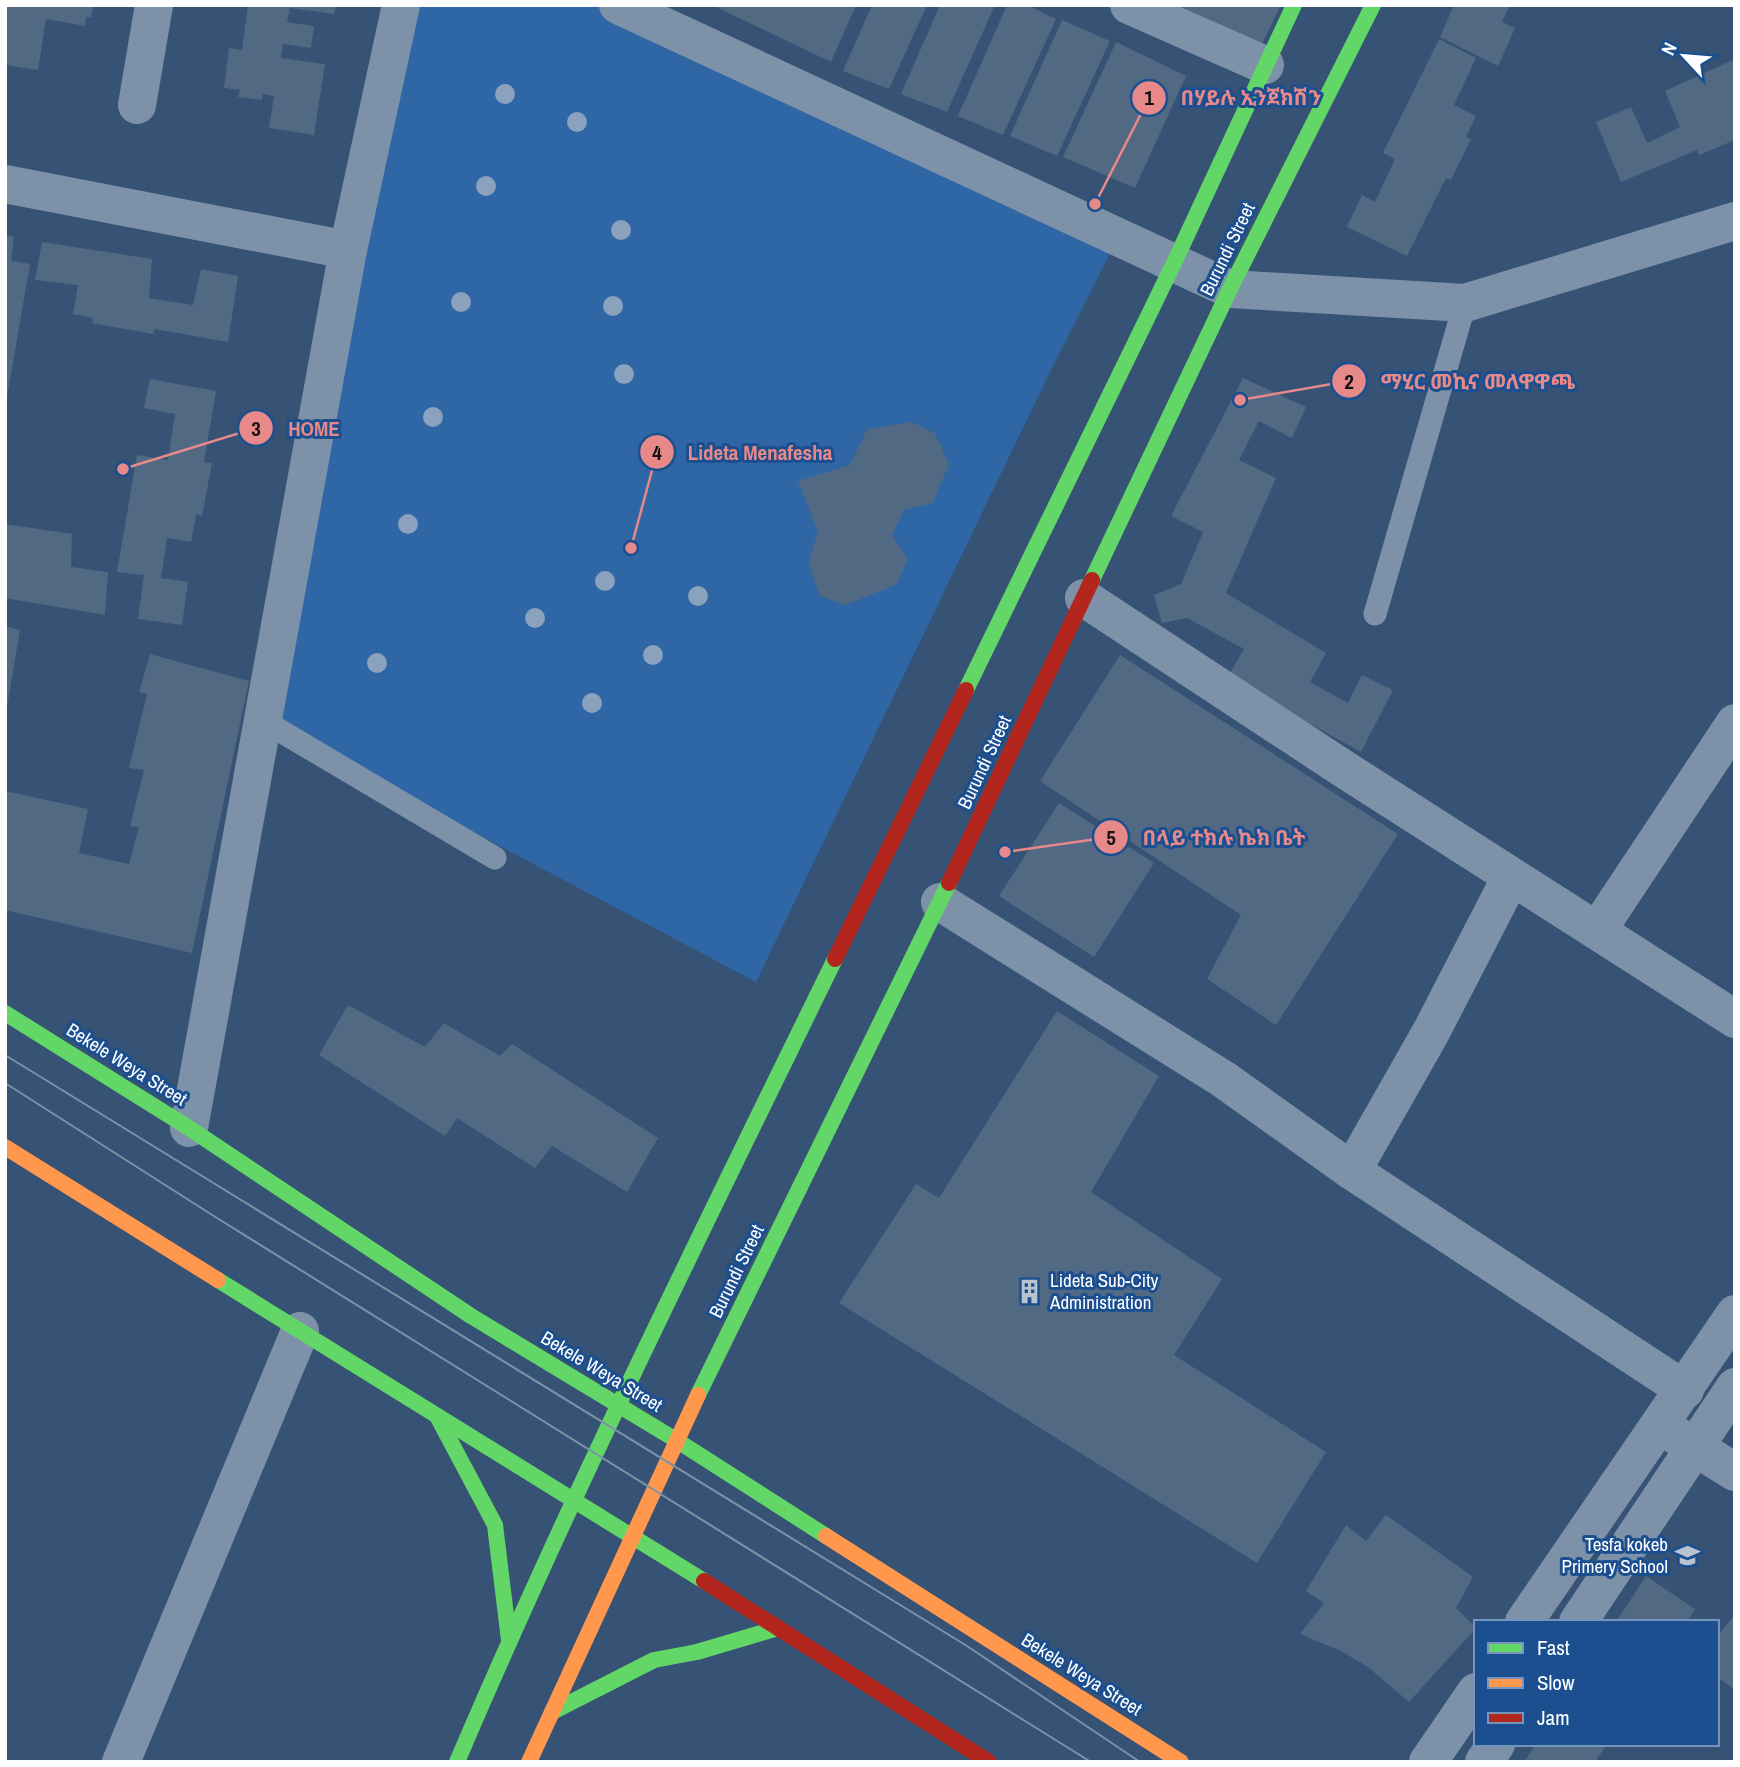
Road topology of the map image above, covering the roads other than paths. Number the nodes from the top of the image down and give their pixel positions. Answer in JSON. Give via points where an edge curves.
{"nodes":[{"id":1,"x":154,"y":5,"type":"edge"},
{"id":2,"x":401,"y":5,"type":"edge"},
{"id":3,"x":618,"y":5,"type":"edge"},
{"id":4,"x":1129,"y":5,"type":"edge"},
{"id":5,"x":1294,"y":5,"type":"edge"},
{"id":6,"x":1373,"y":5,"type":"edge"},
{"id":7,"x":1265,"y":65,"type":"junction"},
{"id":8,"x":137,"y":105,"type":"dead end"},
{"id":9,"x":5,"y":184,"type":"edge"},
{"id":10,"x":1735,"y":221,"type":"edge"},
{"id":11,"x":348,"y":250,"type":"junction"},
{"id":12,"x":1174,"y":263,"type":"junction"},
{"id":13,"x":1230,"y":289,"type":"junction"},
{"id":14,"x":1465,"y":303,"type":"junction"},
{"id":15,"x":1084,"y":598,"type":"junction"},
{"id":16,"x":1376,"y":614,"type":"dead end"},
{"id":17,"x":262,"y":720,"type":"junction"},
{"id":18,"x":1735,"y":723,"type":"edge"},
{"id":19,"x":495,"y":858,"type":"dead end"},
{"id":20,"x":1511,"y":877,"type":"junction"},
{"id":21,"x":940,"y":902,"type":"junction"},
{"id":22,"x":1597,"y":931,"type":"junction"},
{"id":23,"x":5,"y":1013,"type":"edge"},
{"id":24,"x":1735,"y":1019,"type":"edge"},
{"id":25,"x":189,"y":1128,"type":"junction"},
{"id":26,"x":5,"y":1147,"type":"edge"},
{"id":27,"x":1352,"y":1171,"type":"junction"},
{"id":28,"x":1735,"y":1314,"type":"edge"},
{"id":29,"x":300,"y":1331,"type":"junction"},
{"id":30,"x":1735,"y":1387,"type":"edge"},
{"id":31,"x":1685,"y":1390,"type":"junction"},
{"id":32,"x":620,"y":1406,"type":"junction"},
{"id":33,"x":436,"y":1414,"type":"junction"},
{"id":34,"x":1660,"y":1424,"type":"junction"},
{"id":35,"x":677,"y":1440,"type":"junction"},
{"id":36,"x":1695,"y":1447,"type":"junction"},
{"id":37,"x":1735,"y":1472,"type":"edge"},
{"id":38,"x":574,"y":1502,"type":"junction"},
{"id":39,"x":632,"y":1536,"type":"junction"},
{"id":40,"x":1525,"y":1620,"type":"edge"},
{"id":41,"x":1579,"y":1620,"type":"edge"},
{"id":42,"x":778,"y":1628,"type":"junction"},
{"id":43,"x":509,"y":1640,"type":"junction"},
{"id":44,"x":1474,"y":1695,"type":"edge"},
{"id":45,"x":552,"y":1712,"type":"junction"},
{"id":46,"x":1495,"y":1746,"type":"edge"},
{"id":47,"x":121,"y":1762,"type":"edge"},
{"id":48,"x":457,"y":1762,"type":"edge"},
{"id":49,"x":529,"y":1762,"type":"edge"},
{"id":50,"x":989,"y":1762,"type":"edge"},
{"id":51,"x":1181,"y":1762,"type":"edge"},
{"id":52,"x":1428,"y":1762,"type":"edge"},
{"id":53,"x":1485,"y":1762,"type":"edge"}],
"edges":[{"from":1,"to":8,"type":"street"},
{"from":2,"to":11,"type":"street"},
{"from":3,"to":12,"type":"street"},
{"from":4,"to":7,"type":"street"},
{"from":5,"to":7,"type":"main road"},
{"from":6,"to":13,"type":"main road","name":"Burundi Street"},
{"from":7,"to":12,"type":"main road"},
{"from":9,"to":11,"type":"street"},
{"from":10,"to":14,"type":"street"},
{"from":11,"to":17,"type":"street"},
{"from":12,"to":13,"type":"street"},
{"from":12,"to":32,"type":"main road"},
{"from":13,"to":14,"type":"street"},
{"from":13,"to":15,"type":"main road","name":"Burundi Street"},
{"from":14,"to":16,"type":"lane"},
{"from":15,"to":20,"type":"street"},
{"from":15,"to":21,"type":"main road","name":"Burundi Street"},
{"from":17,"to":19,"type":"lane"},
{"from":17,"to":25,"type":"street"},
{"from":18,"to":22,"type":"street"},
{"from":20,"to":22,"type":"street"},
{"from":20,"to":27,"type":"street"},
{"from":21,"to":27,"type":"street","via":[[1223,1079]]},
{"from":21,"to":35,"type":"main road","name":"Burundi Street"},
{"from":22,"to":24,"type":"street"},
{"from":23,"to":25,"type":"main road","name":"Bekele Weya Street"},
{"from":25,"to":32,"type":"main road","name":"Bekele Weya Street","via":[[471,1316]]},
{"from":26,"to":29,"type":"main road"},
{"from":27,"to":31,"type":"street"},
{"from":28,"to":31,"type":"street"},
{"from":29,"to":33,"type":"main road"},
{"from":29,"to":47,"type":"street"},
{"from":30,"to":36,"type":"street"},
{"from":31,"to":34,"type":"street"},
{"from":32,"to":35,"type":"main road","name":"Bekele Weya Street"},
{"from":32,"to":38,"type":"main road"},
{"from":33,"to":38,"type":"main road"},
{"from":33,"to":43,"type":"main road","via":[[495,1525]]},
{"from":34,"to":36,"type":"street"},
{"from":34,"to":40,"type":"street"},
{"from":35,"to":39,"type":"main road","name":"Burundi Street"},
{"from":35,"to":51,"type":"main road","name":"Bekele Weya Street"},
{"from":36,"to":37,"type":"street"},
{"from":36,"to":41,"type":"street"},
{"from":38,"to":39,"type":"main road"},
{"from":38,"to":43,"type":"main road"},
{"from":39,"to":42,"type":"main road"},
{"from":39,"to":45,"type":"main road","name":"Burundi Street"},
{"from":42,"to":45,"type":"main road","via":[[654,1660]]},
{"from":42,"to":50,"type":"main road"},
{"from":43,"to":48,"type":"main road"},
{"from":44,"to":52,"type":"street"},
{"from":45,"to":49,"type":"main road","name":"Burundi Street"},
{"from":46,"to":53,"type":"street"}]}
